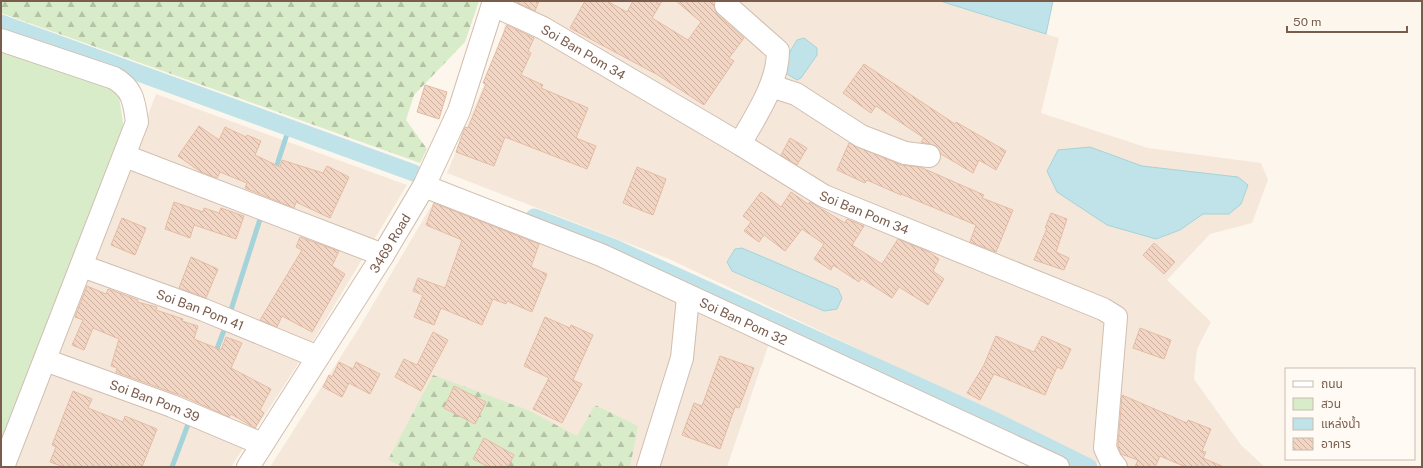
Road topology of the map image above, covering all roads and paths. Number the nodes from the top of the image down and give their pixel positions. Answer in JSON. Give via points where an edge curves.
{"nodes":[{"id":1,"x":494,"y":3,"type":"edge"},
{"id":2,"x":726,"y":5,"type":"dead end"},
{"id":3,"x":1,"y":40,"type":"edge"},
{"id":4,"x":771,"y":86,"type":"junction"},
{"id":5,"x":740,"y":144,"type":"junction"},
{"id":6,"x":125,"y":156,"type":"junction"},
{"id":7,"x":929,"y":156,"type":"dead end"},
{"id":8,"x":424,"y":186,"type":"junction"},
{"id":9,"x":384,"y":255,"type":"junction"},
{"id":10,"x":82,"y":266,"type":"junction"},
{"id":11,"x":688,"y":297,"type":"junction"},
{"id":12,"x":318,"y":357,"type":"junction"},
{"id":13,"x":45,"y":360,"type":"junction"},
{"id":14,"x":262,"y":444,"type":"junction"},
{"id":15,"x":3,"y":467,"type":"edge"},
{"id":16,"x":248,"y":467,"type":"edge"},
{"id":17,"x":648,"y":467,"type":"edge"},
{"id":18,"x":1058,"y":467,"type":"edge"},
{"id":19,"x":1116,"y":467,"type":"edge"}],
"edges":[{"from":1,"to":5,"type":"street","name":"Soi Ban Pom 34","via":[[543,28]]},
{"from":1,"to":8,"type":"street","name":"3469 Road","via":[[459,111]]},
{"from":2,"to":4,"type":"street","via":[[778,51]]},
{"from":3,"to":6,"type":"street","via":[[114,78],[125,85],[134,102],[137,122]]},
{"from":4,"to":5,"type":"street"},
{"from":4,"to":7,"type":"street","via":[[796,94],[860,136],[905,153]]},
{"from":5,"to":19,"type":"street","name":"Soi Ban Pom 34","via":[[824,196],[1103,309],[1116,317],[1105,448]]},
{"from":6,"to":9,"type":"street"},
{"from":6,"to":10,"type":"street"},
{"from":8,"to":9,"type":"street","name":"3469 Road"},
{"from":8,"to":11,"type":"street","name":"Soi Ban Pom 32","via":[[601,255]]},
{"from":9,"to":12,"type":"street","name":"3469 Road"},
{"from":10,"to":12,"type":"street","name":"Soi Ban Pom 41","via":[[204,310]]},
{"from":10,"to":13,"type":"street"},
{"from":11,"to":17,"type":"street","via":[[682,358]]},
{"from":11,"to":18,"type":"street","name":"Soi Ban Pom 32"},
{"from":12,"to":14,"type":"street","name":"3469 Road"},
{"from":13,"to":14,"type":"street","name":"Soi Ban Pom 39","via":[[172,406]]},
{"from":13,"to":15,"type":"street"},
{"from":14,"to":16,"type":"street","name":"3469 Road"}]}
